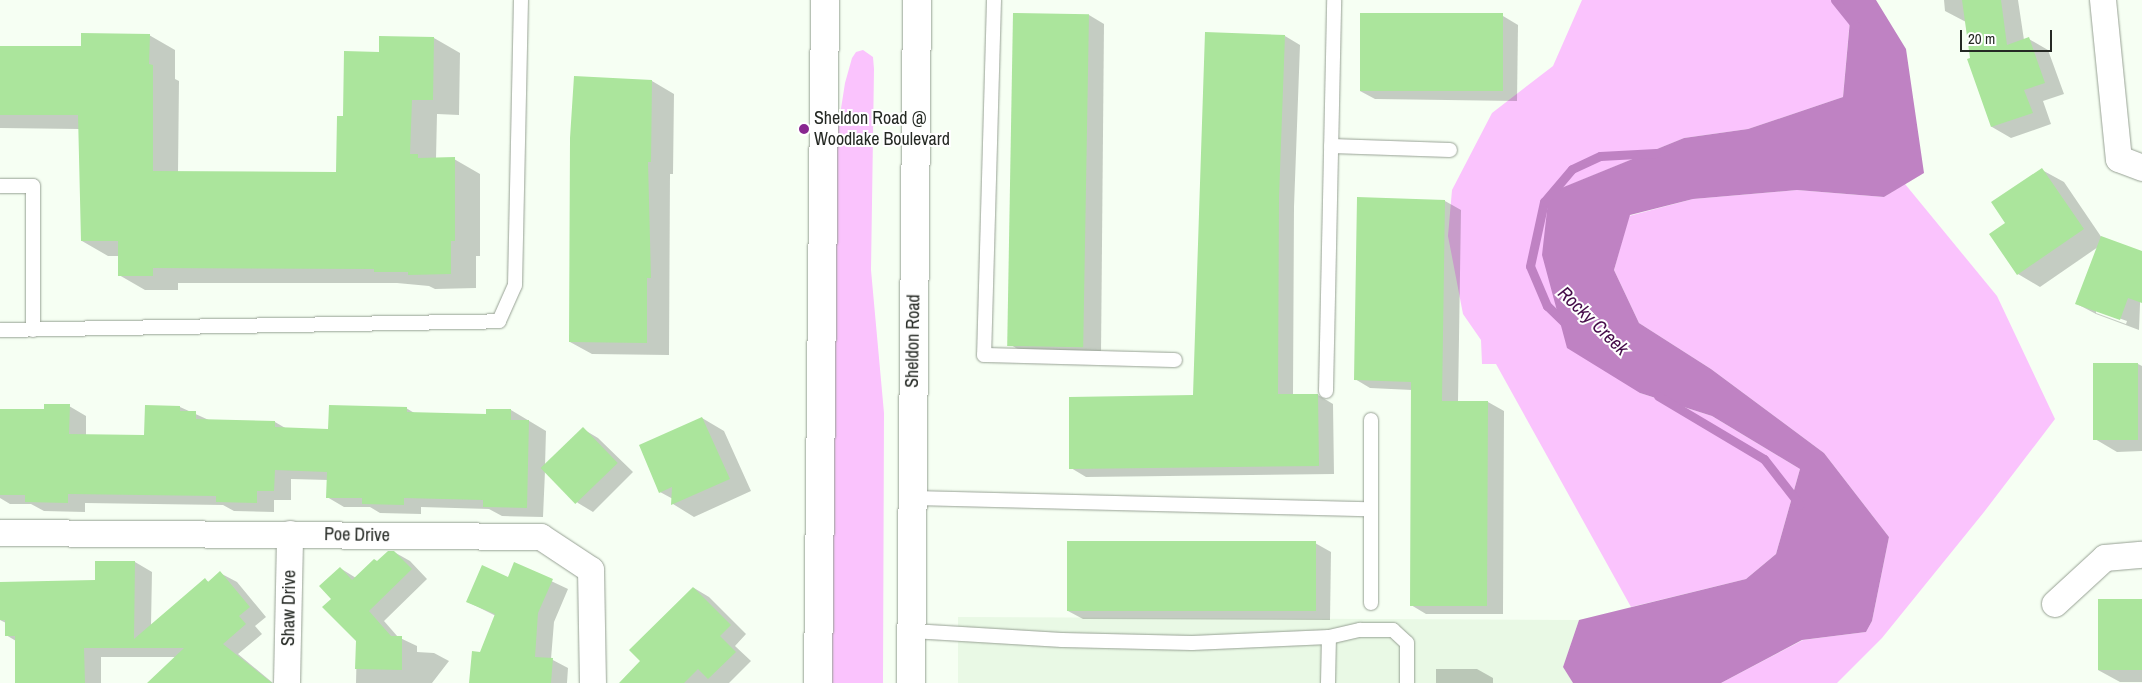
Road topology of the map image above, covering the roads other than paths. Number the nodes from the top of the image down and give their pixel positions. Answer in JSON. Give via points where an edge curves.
{"nodes":[{"id":1,"x":521,"y":0,"type":"edge"},
{"id":2,"x":825,"y":0,"type":"edge"},
{"id":3,"x":917,"y":0,"type":"edge"},
{"id":4,"x":994,"y":0,"type":"edge"},
{"id":5,"x":1334,"y":0,"type":"edge"},
{"id":6,"x":2103,"y":0,"type":"edge"},
{"id":7,"x":1331,"y":146,"type":"junction"},
{"id":8,"x":1450,"y":150,"type":"dead end"},
{"id":9,"x":2142,"y":168,"type":"edge"},
{"id":10,"x":0,"y":186,"type":"edge"},
{"id":11,"x":0,"y":330,"type":"edge"},
{"id":12,"x":33,"y":330,"type":"junction"},
{"id":13,"x":1175,"y":360,"type":"dead end"},
{"id":14,"x":1326,"y":391,"type":"dead end"},
{"id":15,"x":1371,"y":420,"type":"dead end"},
{"id":16,"x":911,"y":498,"type":"junction"},
{"id":17,"x":1371,"y":509,"type":"junction"},
{"id":18,"x":0,"y":533,"type":"edge"},
{"id":19,"x":290,"y":534,"type":"junction"},
{"id":20,"x":2142,"y":555,"type":"edge"},
{"id":21,"x":1371,"y":603,"type":"dead end"},
{"id":22,"x":2055,"y":604,"type":"dead end"},
{"id":23,"x":912,"y":631,"type":"junction"},
{"id":24,"x":1329,"y":637,"type":"junction"},
{"id":25,"x":287,"y":683,"type":"edge"},
{"id":26,"x":592,"y":683,"type":"edge"},
{"id":27,"x":818,"y":683,"type":"edge"},
{"id":28,"x":911,"y":683,"type":"edge"},
{"id":29,"x":1328,"y":683,"type":"edge"},
{"id":30,"x":1407,"y":683,"type":"edge"}],
"edges":[{"from":1,"to":12,"type":"lane","via":[[515,285],[499,322]]},
{"from":2,"to":27,"type":"main road"},
{"from":3,"to":16,"type":"main road","name":"Sheldon Road"},
{"from":4,"to":13,"type":"lane","via":[[984,354]]},
{"from":5,"to":7,"type":"lane"},
{"from":6,"to":9,"type":"street","via":[[2119,159]]},
{"from":7,"to":8,"type":"lane"},
{"from":7,"to":14,"type":"lane"},
{"from":10,"to":12,"type":"lane","via":[[33,186]]},
{"from":11,"to":12,"type":"lane"},
{"from":15,"to":17,"type":"lane"},
{"from":16,"to":17,"type":"lane"},
{"from":16,"to":23,"type":"main road","name":"Sheldon Road"},
{"from":17,"to":21,"type":"lane"},
{"from":18,"to":19,"type":"street","name":"Poe Drive"},
{"from":19,"to":25,"type":"street","name":"Shaw Drive"},
{"from":19,"to":26,"type":"street","name":"Poe Drive","via":[[541,537],[591,570]]},
{"from":20,"to":22,"type":"street","via":[[2105,558]]},
{"from":23,"to":24,"type":"lane","via":[[1062,640],[1192,643]]},
{"from":23,"to":28,"type":"main road","name":"Sheldon Road"},
{"from":24,"to":29,"type":"lane"},
{"from":24,"to":30,"type":"lane","via":[[1360,630],[1393,630],[1407,643]]}]}
